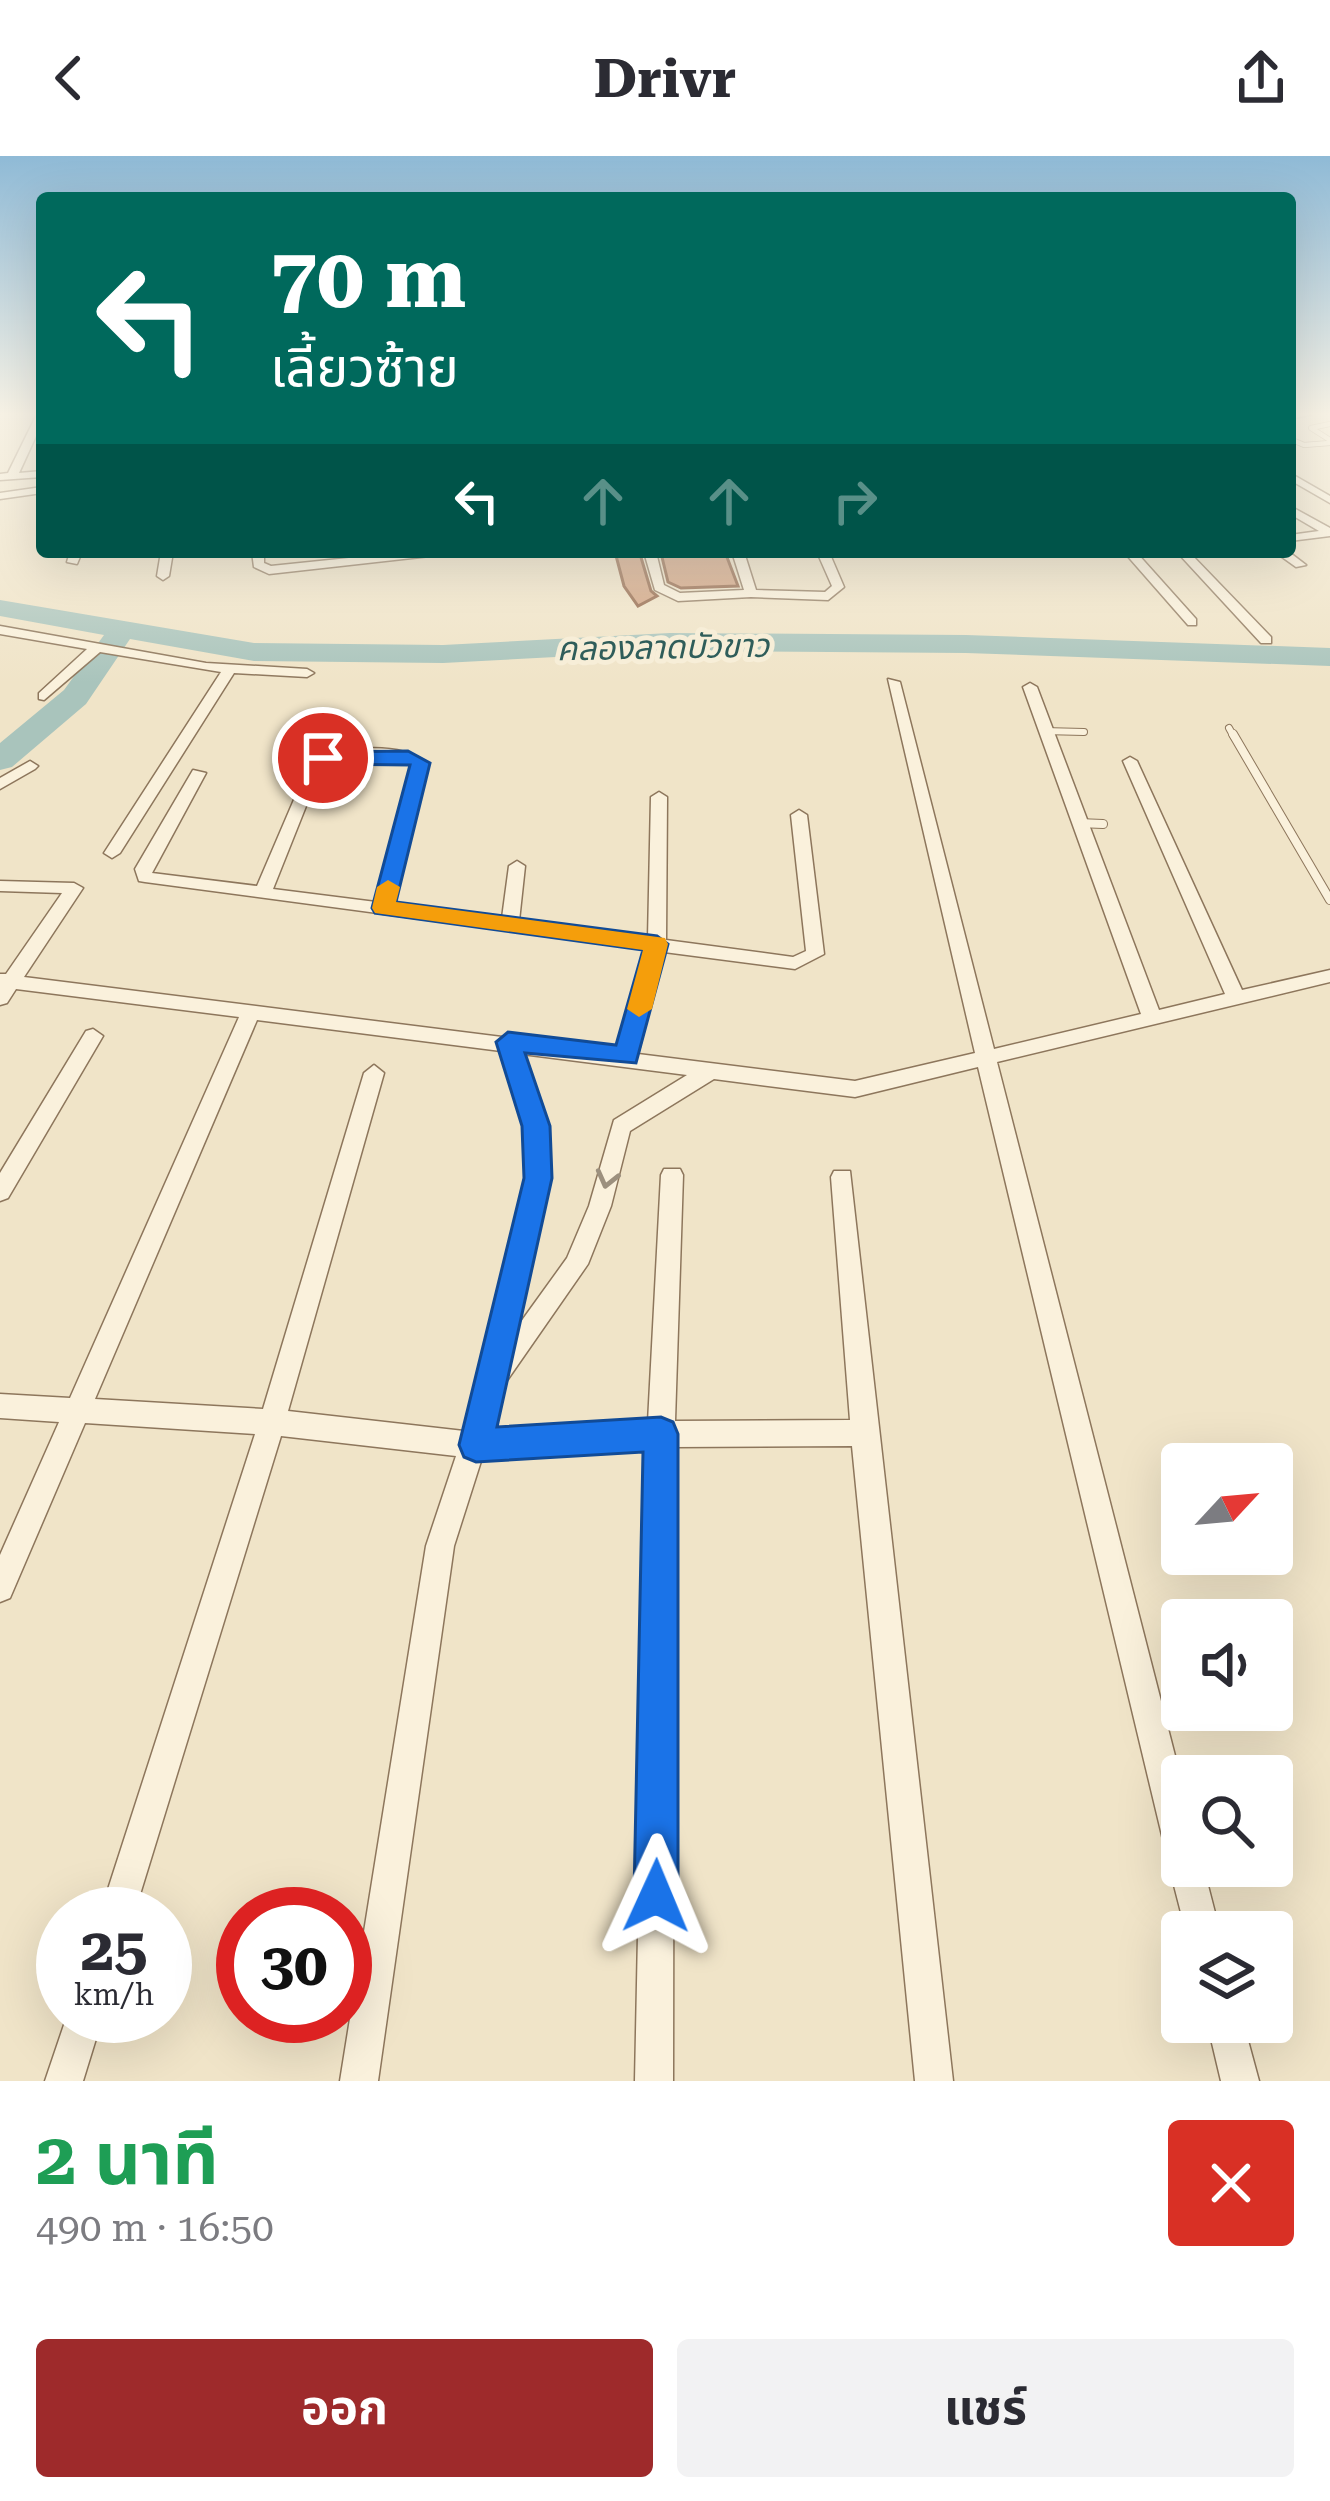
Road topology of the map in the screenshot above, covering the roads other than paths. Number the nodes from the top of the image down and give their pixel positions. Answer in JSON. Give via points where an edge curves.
{"nodes":[{"id":1,"x":1296,"y":513,"type":"edge"},
{"id":2,"x":1330,"y":533,"type":"edge"},
{"id":3,"x":1296,"y":537,"type":"edge"},
{"id":4,"x":166,"y":558,"type":"edge"},
{"id":5,"x":259,"y":558,"type":"edge"},
{"id":6,"x":343,"y":558,"type":"edge"},
{"id":7,"x":652,"y":558,"type":"edge"},
{"id":8,"x":740,"y":558,"type":"edge"},
{"id":9,"x":825,"y":558,"type":"edge"},
{"id":10,"x":1135,"y":558,"type":"edge"},
{"id":11,"x":1190,"y":558,"type":"edge"},
{"id":12,"x":1290,"y":558,"type":"edge"},
{"id":13,"x":1300,"y":565,"type":"dead end"},
{"id":14,"x":163,"y":576,"type":"dead end"},
{"id":15,"x":751,"y":593,"type":"junction"},
{"id":16,"x":1192,"y":622,"type":"dead end"},
{"id":17,"x":0,"y":630,"type":"edge"},
{"id":18,"x":1266,"y":640,"type":"dead end"},
{"id":19,"x":90,"y":648,"type":"junction"},
{"id":20,"x":230,"y":668,"type":"junction"},
{"id":21,"x":307,"y":673,"type":"dead end"},
{"id":22,"x":892,"y":682,"type":"dead end"},
{"id":23,"x":1030,"y":687,"type":"dead end"},
{"id":24,"x":44,"y":696,"type":"dead end"},
{"id":25,"x":1229,"y":728,"type":"dead end"},
{"id":26,"x":1043,"y":730,"type":"junction"},
{"id":27,"x":1084,"y":732,"type":"dead end"},
{"id":28,"x":1130,"y":761,"type":"dead end"},
{"id":29,"x":30,"y":766,"type":"dead end"},
{"id":30,"x":198,"y":773,"type":"dead end"},
{"id":31,"x":0,"y":784,"type":"edge"},
{"id":32,"x":659,"y":797,"type":"dead end"},
{"id":33,"x":800,"y":814,"type":"dead end"},
{"id":34,"x":1078,"y":823,"type":"junction"},
{"id":35,"x":1103,"y":824,"type":"dead end"},
{"id":36,"x":112,"y":853,"type":"dead end"},
{"id":37,"x":517,"y":866,"type":"dead end"},
{"id":38,"x":0,"y":886,"type":"edge"},
{"id":39,"x":262,"y":893,"type":"junction"},
{"id":40,"x":1330,"y":900,"type":"edge"},
{"id":41,"x":383,"y":908,"type":"junction"},
{"id":42,"x":510,"y":925,"type":"junction"},
{"id":43,"x":657,"y":944,"type":"junction"},
{"id":44,"x":1330,"y":976,"type":"edge"},
{"id":45,"x":4,"y":986,"type":"edge"},
{"id":46,"x":1236,"y":998,"type":"junction"},
{"id":47,"x":252,"y":1010,"type":"junction"},
{"id":48,"x":1152,"y":1017,"type":"junction"},
{"id":49,"x":93,"y":1036,"type":"dead end"},
{"id":50,"x":508,"y":1042,"type":"junction"},
{"id":51,"x":984,"y":1055,"type":"junction"},
{"id":52,"x":626,"y":1056,"type":"junction"},
{"id":53,"x":710,"y":1071,"type":"junction"},
{"id":54,"x":374,"y":1073,"type":"dead end"},
{"id":55,"x":672,"y":1175,"type":"dead end"},
{"id":56,"x":842,"y":1177,"type":"dead end"},
{"id":57,"x":0,"y":1192,"type":"edge"},
{"id":58,"x":493,"y":1382,"type":"junction"},
{"id":59,"x":0,"y":1406,"type":"edge"},
{"id":60,"x":79,"y":1411,"type":"junction"},
{"id":61,"x":272,"y":1422,"type":"junction"},
{"id":62,"x":864,"y":1433,"type":"junction"},
{"id":63,"x":661,"y":1434,"type":"junction"},
{"id":64,"x":476,"y":1445,"type":"junction"},
{"id":65,"x":0,"y":1588,"type":"edge"},
{"id":66,"x":1161,"y":1764,"type":"edge"},
{"id":67,"x":126,"y":1887,"type":"edge"},
{"id":68,"x":76,"y":2043,"type":"edge"},
{"id":69,"x":1231,"y":2043,"type":"edge"},
{"id":70,"x":64,"y":2081,"type":"edge"},
{"id":71,"x":359,"y":2081,"type":"edge"},
{"id":72,"x":654,"y":2081,"type":"edge"},
{"id":73,"x":934,"y":2081,"type":"edge"},
{"id":74,"x":1240,"y":2081,"type":"edge"}],
"edges":[{"from":1,"to":2,"type":"street"},
{"from":2,"to":3,"type":"street"},
{"from":4,"to":14,"type":"street"},
{"from":5,"to":6,"type":"street","via":[[269,569]]},
{"from":7,"to":15,"type":"street","via":[[670,596]]},
{"from":8,"to":15,"type":"street"},
{"from":9,"to":15,"type":"street","via":[[838,592]]},
{"from":10,"to":16,"type":"street"},
{"from":11,"to":18,"type":"street"},
{"from":12,"to":13,"type":"street"},
{"from":17,"to":19,"type":"street"},
{"from":19,"to":20,"type":"street"},
{"from":19,"to":24,"type":"street"},
{"from":20,"to":21,"type":"street"},
{"from":20,"to":36,"type":"street"},
{"from":22,"to":51,"type":"street"},
{"from":23,"to":26,"type":"street"},
{"from":25,"to":40,"type":"lane"},
{"from":26,"to":27,"type":"lane"},
{"from":26,"to":34,"type":"street"},
{"from":28,"to":46,"type":"street"},
{"from":29,"to":31,"type":"street"},
{"from":30,"to":39,"type":"street","via":[[145,877]]},
{"from":32,"to":43,"type":"street"},
{"from":33,"to":43,"type":"street","via":[[814,954],[795,963]]},
{"from":34,"to":35,"type":"lane"},
{"from":34,"to":48,"type":"street"},
{"from":37,"to":42,"type":"street"},
{"from":38,"to":45,"type":"street","via":[[74,888]]},
{"from":39,"to":41,"type":"street"},
{"from":39,"to":41,"type":"street","via":[[316,763],[331,755],[408,756],[420,763]]},
{"from":41,"to":42,"type":"street"},
{"from":42,"to":43,"type":"street"},
{"from":43,"to":52,"type":"street"},
{"from":44,"to":46,"type":"street"},
{"from":45,"to":47,"type":"street"},
{"from":46,"to":48,"type":"street"},
{"from":47,"to":50,"type":"street"},
{"from":47,"to":60,"type":"street"},
{"from":48,"to":51,"type":"street"},
{"from":49,"to":57,"type":"street"},
{"from":50,"to":52,"type":"street"},
{"from":50,"to":58,"type":"street","via":[[536,1126],[538,1178]]},
{"from":51,"to":53,"type":"street","via":[[855,1089]]},
{"from":51,"to":66,"type":"street"},
{"from":52,"to":53,"type":"street"},
{"from":53,"to":58,"type":"street","one_way":true,"via":[[621,1126],[576,1264]]},
{"from":54,"to":61,"type":"street"},
{"from":55,"to":63,"type":"street"},
{"from":56,"to":62,"type":"street"},
{"from":58,"to":64,"type":"street"},
{"from":59,"to":60,"type":"street"},
{"from":60,"to":61,"type":"street"},
{"from":60,"to":65,"type":"street"},
{"from":61,"to":64,"type":"street"},
{"from":61,"to":67,"type":"street"},
{"from":62,"to":63,"type":"street"},
{"from":62,"to":73,"type":"street"},
{"from":63,"to":64,"type":"street"},
{"from":63,"to":72,"type":"street"},
{"from":64,"to":71,"type":"street","via":[[440,1546]]},
{"from":68,"to":70,"type":"street"},
{"from":69,"to":74,"type":"street"}]}
